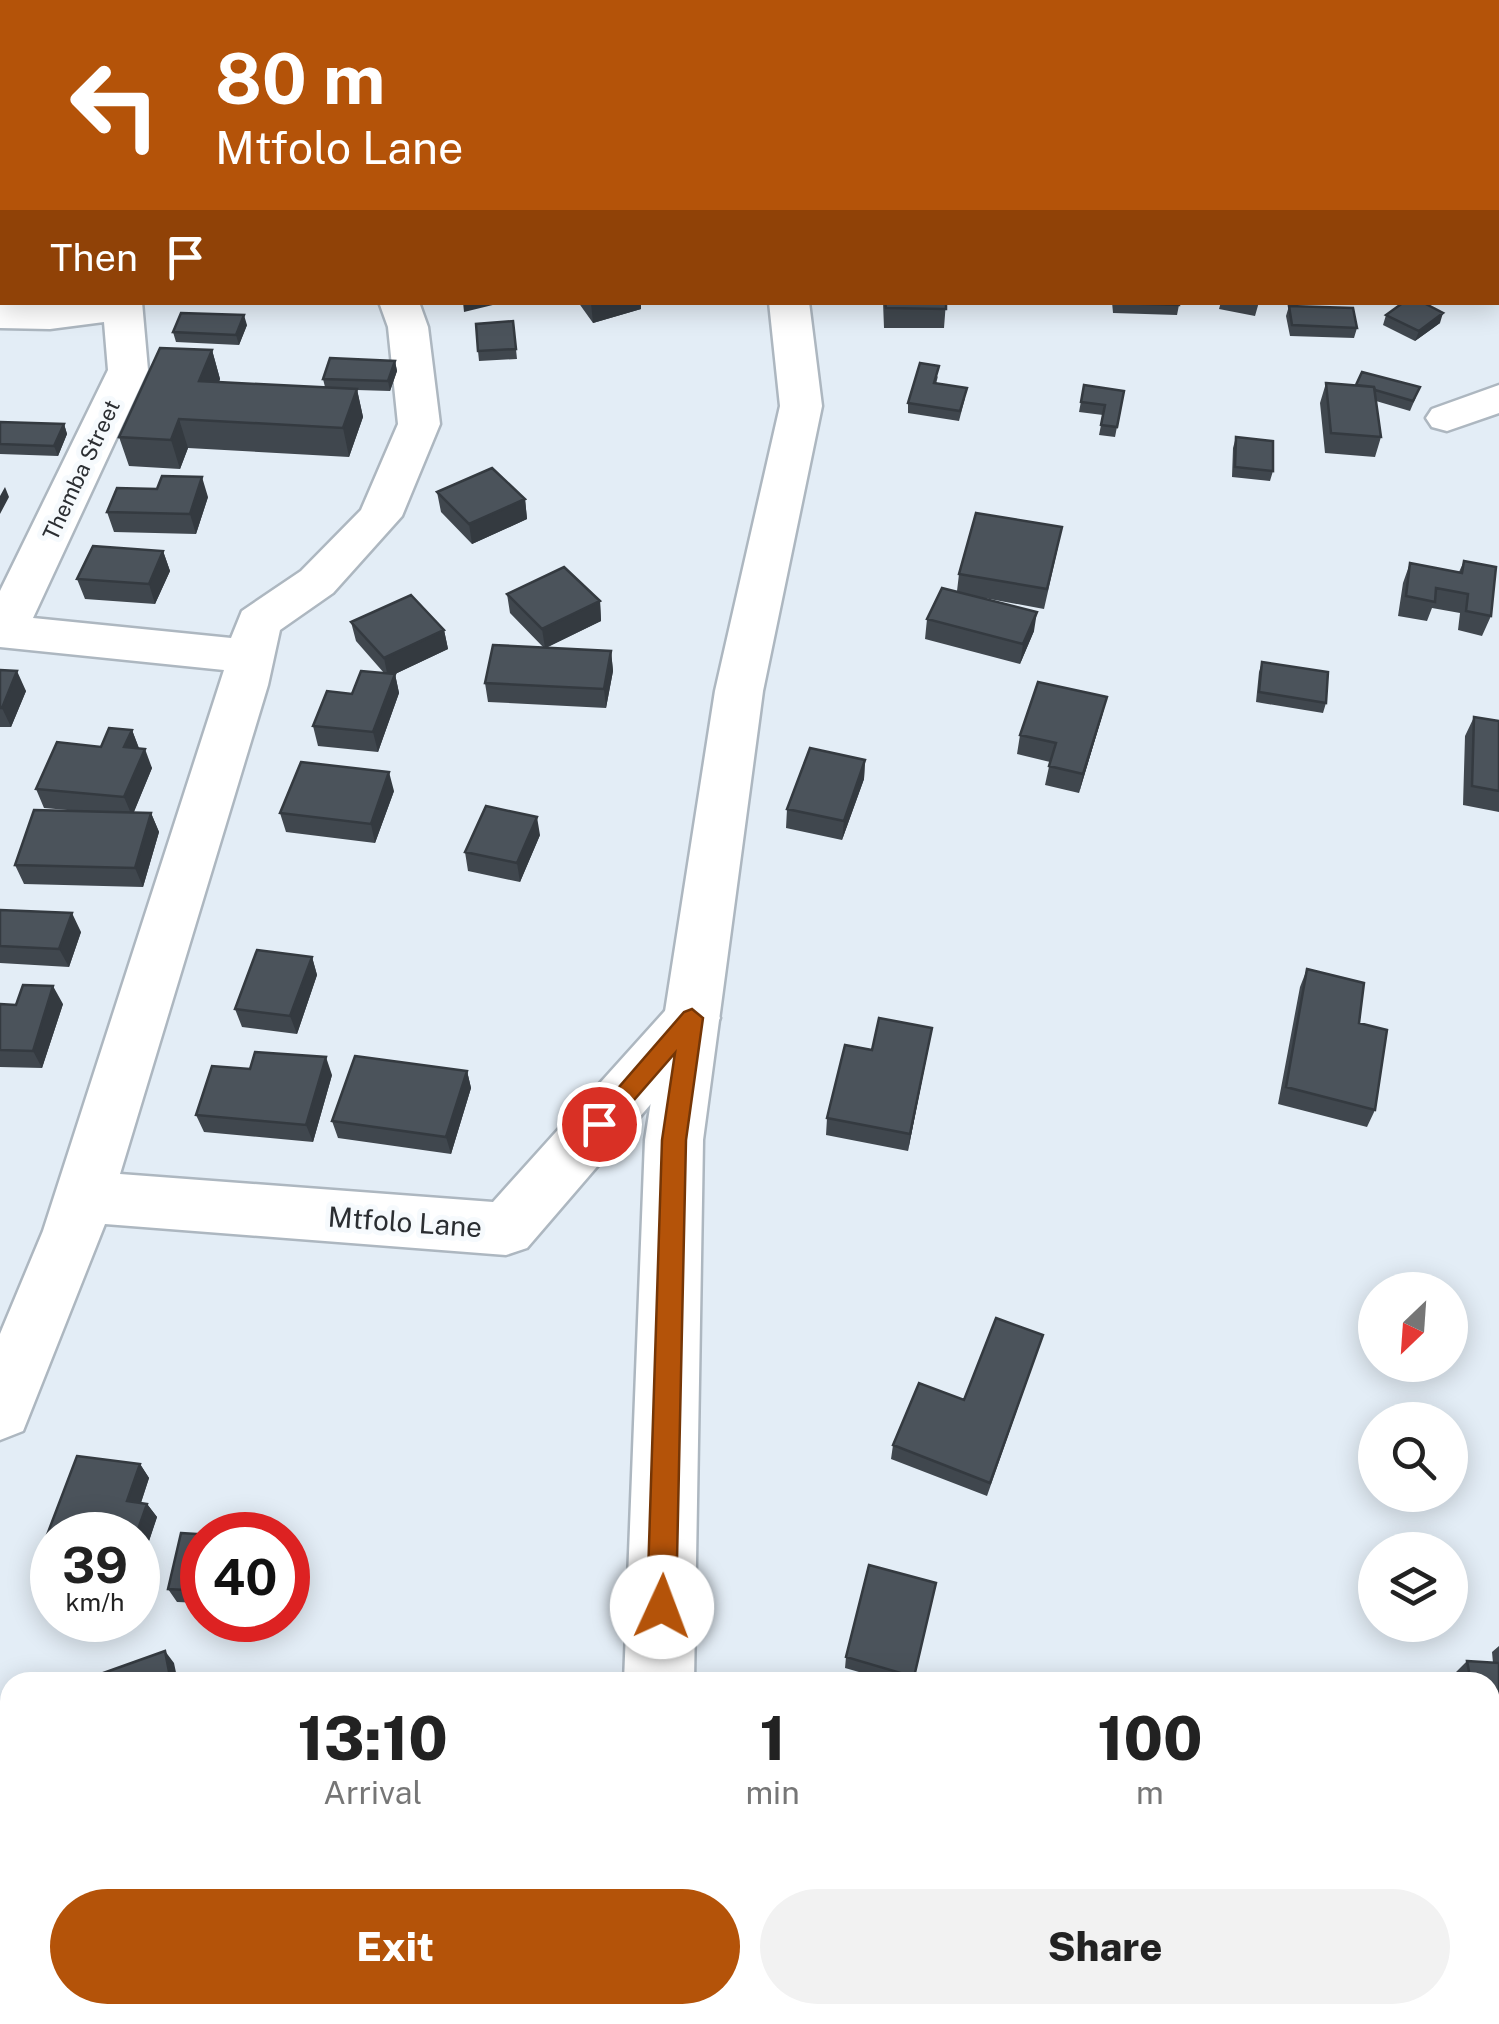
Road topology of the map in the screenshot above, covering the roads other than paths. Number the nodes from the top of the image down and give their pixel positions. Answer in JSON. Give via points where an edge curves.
{"nodes":[{"id":1,"x":123,"y":305,"type":"edge"},
{"id":2,"x":401,"y":305,"type":"edge"},
{"id":3,"x":790,"y":305,"type":"edge"},
{"id":4,"x":0,"y":316,"type":"edge"},
{"id":5,"x":1499,"y":398,"type":"edge"},
{"id":6,"x":1447,"y":418,"type":"dead end"},
{"id":7,"x":2,"y":631,"type":"edge"},
{"id":8,"x":251,"y":656,"type":"junction"},
{"id":9,"x":692,"y":1018,"type":"junction"},
{"id":10,"x":84,"y":1197,"type":"junction"},
{"id":11,"x":0,"y":1410,"type":"edge"},
{"id":12,"x":659,"y":1672,"type":"edge"}],
"edges":[{"from":1,"to":4,"type":"street"},
{"from":1,"to":7,"type":"street","name":"Themba Street","via":[[128,370]]},
{"from":2,"to":8,"type":"street","via":[[419,424],[380,516],[317,582],[258,622]]},
{"from":3,"to":9,"type":"street","via":[[801,406],[739,690]]},
{"from":5,"to":6,"type":"street"},
{"from":7,"to":8,"type":"street"},
{"from":8,"to":10,"type":"street"},
{"from":9,"to":10,"type":"street","name":"Mtfolo Lane","via":[[506,1229]]},
{"from":9,"to":12,"type":"street","via":[[674,1140]]},
{"from":10,"to":11,"type":"street"}]}
